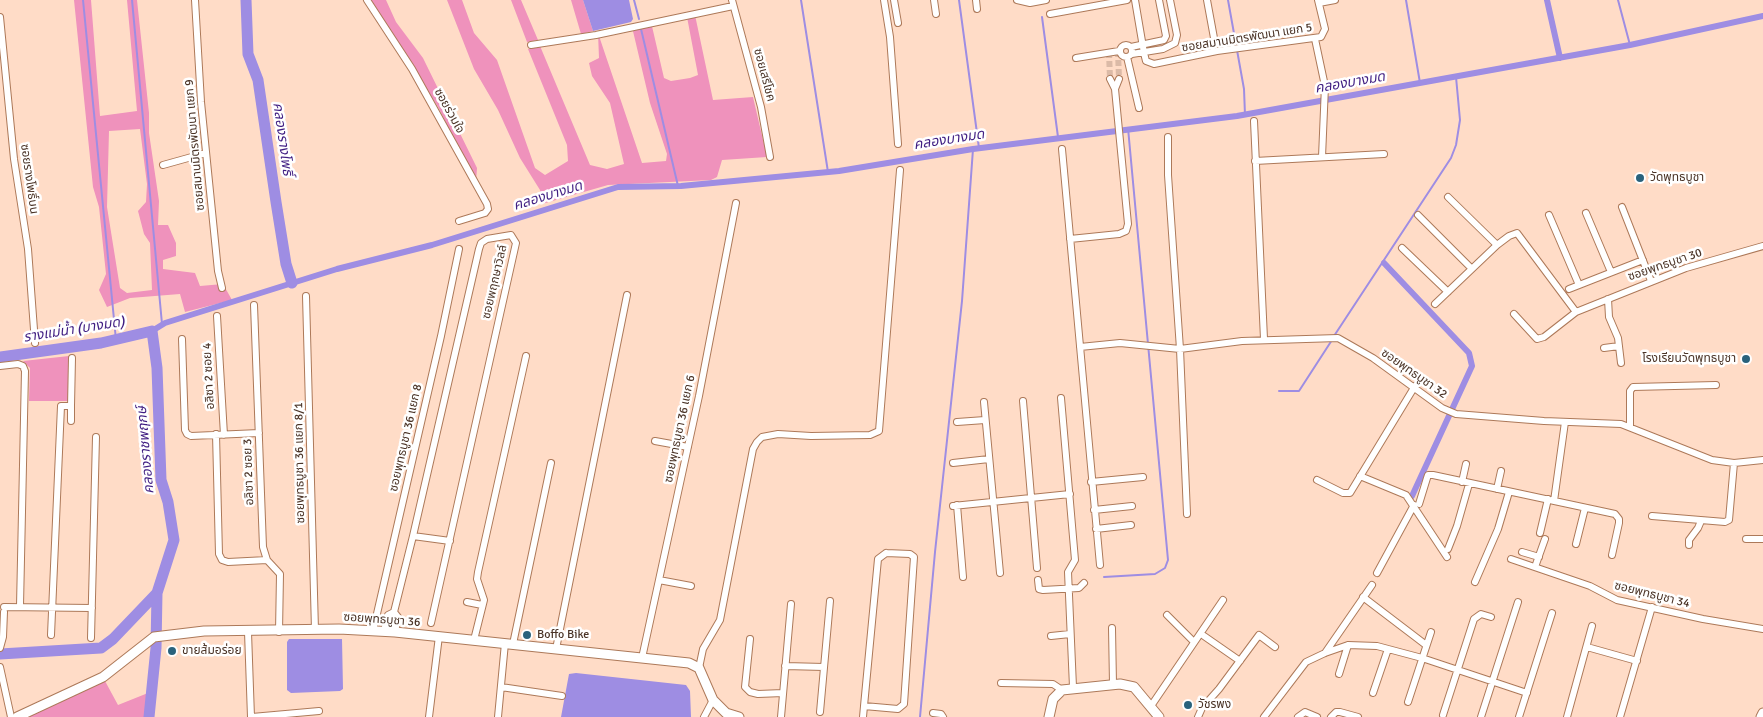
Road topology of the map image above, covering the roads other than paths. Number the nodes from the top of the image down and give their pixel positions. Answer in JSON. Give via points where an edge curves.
{"nodes":[{"id":1,"x":195,"y":0,"type":"edge"},
{"id":2,"x":367,"y":0,"type":"edge"},
{"id":3,"x":884,"y":0,"type":"edge"},
{"id":4,"x":894,"y":0,"type":"edge"},
{"id":5,"x":934,"y":0,"type":"edge"},
{"id":6,"x":976,"y":0,"type":"edge"},
{"id":7,"x":1017,"y":0,"type":"edge"},
{"id":8,"x":1046,"y":0,"type":"edge"},
{"id":9,"x":1127,"y":0,"type":"edge"},
{"id":10,"x":1135,"y":0,"type":"edge"},
{"id":11,"x":1159,"y":0,"type":"edge"},
{"id":12,"x":1170,"y":0,"type":"edge"},
{"id":13,"x":1207,"y":0,"type":"edge"},
{"id":14,"x":1335,"y":0,"type":"edge"},
{"id":15,"x":1319,"y":1,"type":"edge"},
{"id":16,"x":733,"y":3,"type":"edge"},
{"id":17,"x":977,"y":9,"type":"dead end"},
{"id":18,"x":936,"y":14,"type":"dead end"},
{"id":19,"x":1050,"y":14,"type":"dead end"},
{"id":20,"x":0,"y":17,"type":"edge"},
{"id":21,"x":898,"y":23,"type":"dead end"},
{"id":22,"x":1214,"y":38,"type":"dead end"},
{"id":23,"x":1315,"y":39,"type":"junction"},
{"id":24,"x":1164,"y":40,"type":"junction"},
{"id":25,"x":531,"y":45,"type":"dead end"},
{"id":26,"x":1142,"y":45,"type":"junction"},
{"id":27,"x":1169,"y":47,"type":"junction"},
{"id":28,"x":1119,"y":51,"type":"junction"},
{"id":29,"x":1130,"y":53,"type":"junction"},
{"id":30,"x":1144,"y":53,"type":"junction"},
{"id":31,"x":1076,"y":58,"type":"dead end"},
{"id":32,"x":1110,"y":79,"type":"tunnel mouth"},
{"id":33,"x":1119,"y":79,"type":"tunnel mouth"},
{"id":34,"x":1116,"y":89,"type":"junction"},
{"id":35,"x":1139,"y":108,"type":"dead end"},
{"id":36,"x":1254,"y":121,"type":"dead end"},
{"id":37,"x":1168,"y":137,"type":"dead end"},
{"id":38,"x":898,"y":144,"type":"dead end"},
{"id":39,"x":1062,"y":150,"type":"dead end"},
{"id":40,"x":206,"y":153,"type":"junction"},
{"id":41,"x":1384,"y":154,"type":"dead end"},
{"id":42,"x":770,"y":157,"type":"dead end"},
{"id":43,"x":1322,"y":157,"type":"junction"},
{"id":44,"x":1255,"y":161,"type":"junction"},
{"id":45,"x":163,"y":165,"type":"dead end"},
{"id":46,"x":900,"y":170,"type":"dead end"},
{"id":47,"x":1448,"y":197,"type":"dead end"},
{"id":48,"x":736,"y":203,"type":"dead end"},
{"id":49,"x":1622,"y":206,"type":"dead end"},
{"id":50,"x":1586,"y":213,"type":"dead end"},
{"id":51,"x":1418,"y":215,"type":"dead end"},
{"id":52,"x":1549,"y":215,"type":"dead end"},
{"id":53,"x":459,"y":221,"type":"dead end"},
{"id":54,"x":1070,"y":239,"type":"junction"},
{"id":55,"x":1497,"y":245,"type":"junction"},
{"id":56,"x":1763,"y":246,"type":"edge"},
{"id":57,"x":1402,"y":248,"type":"dead end"},
{"id":58,"x":459,"y":249,"type":"dead end"},
{"id":59,"x":1643,"y":260,"type":"junction"},
{"id":60,"x":1472,"y":269,"type":"junction"},
{"id":61,"x":1611,"y":272,"type":"junction"},
{"id":62,"x":1651,"y":281,"type":"junction"},
{"id":63,"x":1579,"y":285,"type":"junction"},
{"id":64,"x":222,"y":288,"type":"dead end"},
{"id":65,"x":1569,"y":289,"type":"dead end"},
{"id":66,"x":1448,"y":292,"type":"junction"},
{"id":67,"x":627,"y":295,"type":"dead end"},
{"id":68,"x":306,"y":296,"type":"dead end"},
{"id":69,"x":1608,"y":299,"type":"junction"},
{"id":70,"x":1436,"y":304,"type":"dead end"},
{"id":71,"x":254,"y":305,"type":"dead end"},
{"id":72,"x":1576,"y":312,"type":"junction"},
{"id":73,"x":1514,"y":314,"type":"dead end"},
{"id":74,"x":217,"y":316,"type":"dead end"},
{"id":75,"x":182,"y":339,"type":"dead end"},
{"id":76,"x":1264,"y":339,"type":"junction"},
{"id":77,"x":34,"y":343,"type":"dead end"},
{"id":78,"x":1619,"y":346,"type":"junction"},
{"id":79,"x":1080,"y":347,"type":"junction"},
{"id":80,"x":1604,"y":348,"type":"dead end"},
{"id":81,"x":1180,"y":349,"type":"junction"},
{"id":82,"x":526,"y":356,"type":"dead end"},
{"id":83,"x":72,"y":358,"type":"dead end"},
{"id":84,"x":1621,"y":363,"type":"dead end"},
{"id":85,"x":0,"y":366,"type":"edge"},
{"id":86,"x":1716,"y":385,"type":"dead end"},
{"id":87,"x":1415,"y":386,"type":"junction"},
{"id":88,"x":1061,"y":398,"type":"dead end"},
{"id":89,"x":1023,"y":401,"type":"dead end"},
{"id":90,"x":984,"y":402,"type":"dead end"},
{"id":91,"x":71,"y":406,"type":"junction"},
{"id":92,"x":985,"y":420,"type":"junction"},
{"id":93,"x":71,"y":421,"type":"dead end"},
{"id":94,"x":957,"y":422,"type":"dead end"},
{"id":95,"x":1565,"y":422,"type":"junction"},
{"id":96,"x":1630,"y":426,"type":"junction"},
{"id":97,"x":259,"y":433,"type":"junction"},
{"id":98,"x":216,"y":434,"type":"junction"},
{"id":99,"x":224,"y":435,"type":"junction"},
{"id":100,"x":96,"y":437,"type":"dead end"},
{"id":101,"x":655,"y":441,"type":"dead end"},
{"id":102,"x":688,"y":447,"type":"junction"},
{"id":103,"x":989,"y":459,"type":"junction"},
{"id":104,"x":1763,"y":460,"type":"edge"},
{"id":105,"x":552,"y":463,"type":"dead end"},
{"id":106,"x":954,"y":463,"type":"dead end"},
{"id":107,"x":1734,"y":463,"type":"junction"},
{"id":108,"x":1466,"y":464,"type":"dead end"},
{"id":109,"x":1501,"y":471,"type":"dead end"},
{"id":110,"x":1360,"y":476,"type":"junction"},
{"id":111,"x":1143,"y":477,"type":"dead end"},
{"id":112,"x":1317,"y":480,"type":"dead end"},
{"id":113,"x":1091,"y":482,"type":"junction"},
{"id":114,"x":1466,"y":483,"type":"junction"},
{"id":115,"x":1496,"y":490,"type":"junction"},
{"id":116,"x":1509,"y":492,"type":"junction"},
{"id":117,"x":1070,"y":494,"type":"junction"},
{"id":118,"x":1031,"y":497,"type":"junction"},
{"id":119,"x":1551,"y":500,"type":"junction"},
{"id":120,"x":993,"y":501,"type":"junction"},
{"id":121,"x":1416,"y":504,"type":"junction"},
{"id":122,"x":1132,"y":506,"type":"dead end"},
{"id":123,"x":1585,"y":508,"type":"junction"},
{"id":124,"x":1094,"y":510,"type":"junction"},
{"id":125,"x":1187,"y":514,"type":"dead end"},
{"id":126,"x":1652,"y":516,"type":"dead end"},
{"id":127,"x":1701,"y":521,"type":"junction"},
{"id":128,"x":1131,"y":525,"type":"dead end"},
{"id":129,"x":1096,"y":529,"type":"junction"},
{"id":130,"x":1540,"y":533,"type":"dead end"},
{"id":131,"x":413,"y":536,"type":"junction"},
{"id":132,"x":1545,"y":538,"type":"dead end"},
{"id":133,"x":1746,"y":539,"type":"dead end"},
{"id":134,"x":1763,"y":539,"type":"edge"},
{"id":135,"x":450,"y":541,"type":"junction"},
{"id":136,"x":1576,"y":544,"type":"dead end"},
{"id":137,"x":1689,"y":545,"type":"dead end"},
{"id":138,"x":1448,"y":549,"type":"dead end"},
{"id":139,"x":1522,"y":552,"type":"dead end"},
{"id":140,"x":1612,"y":555,"type":"dead end"},
{"id":141,"x":1447,"y":557,"type":"dead end"},
{"id":142,"x":1539,"y":558,"type":"junction"},
{"id":143,"x":1511,"y":559,"type":"dead end"},
{"id":144,"x":267,"y":560,"type":"junction"},
{"id":145,"x":1100,"y":565,"type":"dead end"},
{"id":146,"x":1535,"y":567,"type":"junction"},
{"id":147,"x":1037,"y":568,"type":"dead end"},
{"id":148,"x":1000,"y":573,"type":"dead end"},
{"id":149,"x":1377,"y":573,"type":"dead end"},
{"id":150,"x":963,"y":577,"type":"dead end"},
{"id":151,"x":659,"y":580,"type":"junction"},
{"id":152,"x":1038,"y":580,"type":"dead end"},
{"id":153,"x":1475,"y":582,"type":"dead end"},
{"id":154,"x":1084,"y":583,"type":"dead end"},
{"id":155,"x":1372,"y":585,"type":"dead end"},
{"id":156,"x":691,"y":586,"type":"dead end"},
{"id":157,"x":1068,"y":588,"type":"junction"},
{"id":158,"x":1363,"y":597,"type":"junction"},
{"id":159,"x":1223,"y":600,"type":"dead end"},
{"id":160,"x":830,"y":601,"type":"dead end"},
{"id":161,"x":466,"y":602,"type":"dead end"},
{"id":162,"x":1518,"y":602,"type":"dead end"},
{"id":163,"x":791,"y":604,"type":"dead end"},
{"id":164,"x":482,"y":605,"type":"junction"},
{"id":165,"x":20,"y":606,"type":"junction"},
{"id":166,"x":53,"y":607,"type":"junction"},
{"id":167,"x":1652,"y":607,"type":"junction"},
{"id":168,"x":92,"y":608,"type":"junction"},
{"id":169,"x":2,"y":609,"type":"edge"},
{"id":170,"x":394,"y":612,"type":"junction"},
{"id":171,"x":1552,"y":613,"type":"dead end"},
{"id":172,"x":1167,"y":615,"type":"dead end"},
{"id":173,"x":1491,"y":617,"type":"dead end"},
{"id":174,"x":431,"y":623,"type":"dead end"},
{"id":175,"x":1592,"y":626,"type":"dead end"},
{"id":176,"x":1112,"y":628,"type":"dead end"},
{"id":177,"x":1763,"y":629,"type":"edge"},
{"id":178,"x":315,"y":630,"type":"junction"},
{"id":179,"x":373,"y":631,"type":"junction"},
{"id":180,"x":384,"y":631,"type":"junction"},
{"id":181,"x":248,"y":632,"type":"junction"},
{"id":182,"x":279,"y":632,"type":"junction"},
{"id":183,"x":395,"y":632,"type":"junction"},
{"id":184,"x":1431,"y":632,"type":"dead end"},
{"id":185,"x":1070,"y":634,"type":"junction"},
{"id":186,"x":52,"y":635,"type":"dead end"},
{"id":187,"x":439,"y":636,"type":"junction"},
{"id":188,"x":1051,"y":636,"type":"dead end"},
{"id":189,"x":1204,"y":636,"type":"dead end"},
{"id":190,"x":91,"y":638,"type":"dead end"},
{"id":191,"x":750,"y":639,"type":"dead end"},
{"id":192,"x":474,"y":640,"type":"junction"},
{"id":193,"x":1193,"y":641,"type":"junction"},
{"id":194,"x":509,"y":644,"type":"junction"},
{"id":195,"x":1348,"y":645,"type":"junction"},
{"id":196,"x":1426,"y":645,"type":"junction"},
{"id":197,"x":1275,"y":647,"type":"dead end"},
{"id":198,"x":1587,"y":647,"type":"junction"},
{"id":199,"x":0,"y":648,"type":"edge"},
{"id":200,"x":556,"y":649,"type":"junction"},
{"id":201,"x":1388,"y":649,"type":"junction"},
{"id":202,"x":1325,"y":653,"type":"junction"},
{"id":203,"x":642,"y":658,"type":"junction"},
{"id":204,"x":1422,"y":658,"type":"junction"},
{"id":205,"x":1240,"y":661,"type":"junction"},
{"id":206,"x":1637,"y":661,"type":"junction"},
{"id":207,"x":0,"y":666,"type":"edge"},
{"id":208,"x":785,"y":666,"type":"junction"},
{"id":209,"x":824,"y":667,"type":"junction"},
{"id":210,"x":699,"y":668,"type":"junction"},
{"id":211,"x":1457,"y":669,"type":"junction"},
{"id":212,"x":1339,"y":674,"type":"dead end"},
{"id":213,"x":1492,"y":681,"type":"junction"},
{"id":214,"x":1001,"y":683,"type":"dead end"},
{"id":215,"x":1113,"y":684,"type":"junction"},
{"id":216,"x":501,"y":687,"type":"junction"},
{"id":217,"x":1073,"y":688,"type":"junction"},
{"id":218,"x":1062,"y":690,"type":"junction"},
{"id":219,"x":783,"y":693,"type":"junction"},
{"id":220,"x":1373,"y":693,"type":"dead end"},
{"id":221,"x":1527,"y":693,"type":"junction"},
{"id":222,"x":562,"y":696,"type":"dead end"},
{"id":223,"x":713,"y":700,"type":"junction"},
{"id":224,"x":1408,"y":702,"type":"dead end"},
{"id":225,"x":864,"y":706,"type":"junction"},
{"id":226,"x":1151,"y":706,"type":"junction"},
{"id":227,"x":319,"y":711,"type":"dead end"},
{"id":228,"x":820,"y":712,"type":"dead end"},
{"id":229,"x":1763,"y":713,"type":"edge"},
{"id":230,"x":933,"y":714,"type":"dead end"},
{"id":231,"x":1444,"y":715,"type":"dead end"},
{"id":232,"x":11,"y":717,"type":"edge"},
{"id":233,"x":17,"y":717,"type":"edge"},
{"id":234,"x":252,"y":717,"type":"edge"},
{"id":235,"x":429,"y":717,"type":"edge"},
{"id":236,"x":498,"y":717,"type":"edge"},
{"id":237,"x":704,"y":717,"type":"edge"},
{"id":238,"x":739,"y":717,"type":"edge"},
{"id":239,"x":780,"y":717,"type":"edge"},
{"id":240,"x":863,"y":717,"type":"edge"},
{"id":241,"x":943,"y":717,"type":"edge"},
{"id":242,"x":1049,"y":717,"type":"edge"},
{"id":243,"x":1159,"y":717,"type":"edge"},
{"id":244,"x":1198,"y":717,"type":"edge"},
{"id":245,"x":1264,"y":717,"type":"edge"},
{"id":246,"x":1298,"y":717,"type":"edge"},
{"id":247,"x":1317,"y":717,"type":"edge"},
{"id":248,"x":1331,"y":717,"type":"edge"},
{"id":249,"x":1358,"y":717,"type":"edge"},
{"id":250,"x":1481,"y":717,"type":"edge"},
{"id":251,"x":1519,"y":717,"type":"edge"},
{"id":252,"x":1567,"y":717,"type":"edge"},
{"id":253,"x":1620,"y":717,"type":"edge"},
{"id":254,"x":1761,"y":717,"type":"edge"}],
"edges":[{"from":1,"to":40,"type":"street","name":"ซอยสมานมิตรพัฒนา แยก 9"},
{"from":2,"to":53,"type":"street","name":"ซอยร่วมใจ","via":[[412,69],[487,204],[485,213]]},
{"from":3,"to":38,"type":"street"},
{"from":4,"to":21,"type":"street"},
{"from":5,"to":18,"type":"street"},
{"from":6,"to":17,"type":"street"},
{"from":7,"to":8,"type":"street","via":[[1030,3]]},
{"from":9,"to":19,"type":"street"},
{"from":10,"to":26,"type":"street"},
{"from":11,"to":24,"type":"street"},
{"from":12,"to":27,"type":"street","via":[[1177,40]]},
{"from":13,"to":22,"type":"street"},
{"from":14,"to":15,"type":"street"},
{"from":15,"to":23,"type":"street","name":"ซอยสมานมิตรพัฒนา แยก 5","via":[[1324,34]]},
{"from":16,"to":25,"type":"street","via":[[596,35]]},
{"from":16,"to":42,"type":"street","name":"ซอยเสรีโชค"},
{"from":20,"to":77,"type":"street","name":"ซอยรางโพธิ์บน","via":[[14,159],[28,249]]},
{"from":23,"to":30,"type":"street","name":"ซอยสมานมิตรพัฒนา แยก 5","via":[[1154,64],[1146,61]]},
{"from":23,"to":43,"type":"street","via":[[1325,93]]},
{"from":24,"to":26,"type":"street"},
{"from":24,"to":27,"type":"street"},
{"from":26,"to":29,"type":"street"},
{"from":26,"to":30,"type":"street"},
{"from":27,"to":30,"type":"street"},
{"from":28,"to":29,"type":"street","via":[[1122,56]]},
{"from":28,"to":29,"type":"street","via":[[1124,45]]},
{"from":28,"to":31,"type":"street"},
{"from":29,"to":30,"type":"street"},
{"from":29,"to":35,"type":"street"},
{"from":32,"to":34,"type":"street"},
{"from":33,"to":34,"type":"street"},
{"from":34,"to":54,"type":"street","via":[[1126,231]]},
{"from":36,"to":44,"type":"street"},
{"from":37,"to":81,"type":"street"},
{"from":39,"to":54,"type":"street"},
{"from":40,"to":45,"type":"street"},
{"from":40,"to":64,"type":"street","name":"ซอยสมานมิตรพัฒนา แยก 9"},
{"from":41,"to":43,"type":"street"},
{"from":43,"to":44,"type":"street"},
{"from":44,"to":76,"type":"street"},
{"from":46,"to":210,"type":"street","via":[[879,431],[870,435],[778,434],[762,437],[757,442],[720,620],[704,649]]},
{"from":47,"to":55,"type":"street"},
{"from":48,"to":102,"type":"street","name":"ซอยพุทธบูชา 36 แยก 6"},
{"from":49,"to":59,"type":"street"},
{"from":50,"to":61,"type":"street"},
{"from":51,"to":60,"type":"street"},
{"from":52,"to":63,"type":"street"},
{"from":54,"to":79,"type":"street"},
{"from":55,"to":60,"type":"street"},
{"from":55,"to":72,"type":"street","via":[[1517,234]]},
{"from":56,"to":62,"type":"street","name":"ซอยพุทธบูชา 30"},
{"from":57,"to":66,"type":"street"},
{"from":58,"to":179,"type":"street","name":"ซอยพุทธบูชา 36 แยก 8"},
{"from":59,"to":61,"type":"street"},
{"from":59,"to":62,"type":"street"},
{"from":60,"to":66,"type":"street"},
{"from":61,"to":63,"type":"street"},
{"from":62,"to":69,"type":"street","name":"ซอยพุทธบูชา 30"},
{"from":63,"to":65,"type":"street"},
{"from":66,"to":70,"type":"street"},
{"from":67,"to":200,"type":"street"},
{"from":68,"to":178,"type":"street","name":"ซอยพุทธบูชา 36 แยก 8/1"},
{"from":69,"to":72,"type":"street","name":"ซอยพุทธบูชา 30"},
{"from":69,"to":78,"type":"street","via":[[1609,317]]},
{"from":71,"to":97,"type":"street","name":"อลิซา 2 ซอย 3"},
{"from":72,"to":73,"type":"street","name":"ซอยพุทธบูชา 30","via":[[1537,339]]},
{"from":74,"to":99,"type":"street","name":"อลิซา 2 ซอย 4"},
{"from":75,"to":98,"type":"street","via":[[185,430],[191,436]]},
{"from":76,"to":81,"type":"street","name":"ซอยพุทธบูชา 32"},
{"from":76,"to":87,"type":"street","name":"ซอยพุทธบูชา 32","via":[[1338,338]]},
{"from":78,"to":80,"type":"street"},
{"from":78,"to":84,"type":"street"},
{"from":79,"to":81,"type":"street","name":"ซอยพุทธบูชา 32","via":[[1120,343]]},
{"from":79,"to":113,"type":"street"},
{"from":81,"to":125,"type":"street"},
{"from":82,"to":164,"type":"street","via":[[478,572]]},
{"from":83,"to":91,"type":"street"},
{"from":85,"to":165,"type":"street","via":[[18,364],[25,370]]},
{"from":86,"to":96,"type":"street","via":[[1633,387],[1630,391]]},
{"from":87,"to":95,"type":"street","name":"ซอยพุทธบูชา 32","via":[[1456,414]]},
{"from":87,"to":110,"type":"street"},
{"from":88,"to":117,"type":"street"},
{"from":89,"to":118,"type":"street"},
{"from":90,"to":92,"type":"street"},
{"from":91,"to":93,"type":"street"},
{"from":91,"to":166,"type":"street","via":[[61,406]]},
{"from":92,"to":94,"type":"street"},
{"from":92,"to":103,"type":"street"},
{"from":95,"to":96,"type":"street","name":"ซอยพุทธบูชา 32"},
{"from":95,"to":119,"type":"street"},
{"from":96,"to":107,"type":"street","name":"ซอยพุทธบูชา 32","via":[[1712,460]]},
{"from":97,"to":99,"type":"street"},
{"from":97,"to":144,"type":"street","name":"อลิซา 2 ซอย 3","via":[[263,547]]},
{"from":98,"to":99,"type":"street"},
{"from":98,"to":144,"type":"street","via":[[222,560]]},
{"from":100,"to":168,"type":"street"},
{"from":101,"to":102,"type":"street"},
{"from":102,"to":151,"type":"street","name":"ซอยพุทธบูชา 36 แยก 6"},
{"from":103,"to":106,"type":"street"},
{"from":103,"to":120,"type":"street"},
{"from":104,"to":107,"type":"street","name":"ซอยพุทธบูชา 32"},
{"from":105,"to":194,"type":"street"},
{"from":107,"to":127,"type":"street","via":[[1729,520]]},
{"from":108,"to":114,"type":"street"},
{"from":109,"to":115,"type":"street"},
{"from":110,"to":112,"type":"street","via":[[1350,493],[1346,494]]},
{"from":110,"to":121,"type":"street","via":[[1406,495]]},
{"from":111,"to":113,"type":"street"},
{"from":113,"to":124,"type":"street"},
{"from":114,"to":115,"type":"street"},
{"from":114,"to":121,"type":"street","via":[[1428,475]]},
{"from":114,"to":138,"type":"street","via":[[1458,526]]},
{"from":115,"to":116,"type":"street"},
{"from":116,"to":119,"type":"street"},
{"from":116,"to":153,"type":"street","via":[[1498,529]]},
{"from":117,"to":118,"type":"street"},
{"from":117,"to":157,"type":"street","via":[[1075,560],[1068,572]]},
{"from":118,"to":120,"type":"street"},
{"from":118,"to":147,"type":"street"},
{"from":119,"to":123,"type":"street"},
{"from":119,"to":130,"type":"street"},
{"from":120,"to":148,"type":"street"},
{"from":120,"to":150,"type":"street","via":[[954,506]]},
{"from":121,"to":141,"type":"street"},
{"from":121,"to":149,"type":"street"},
{"from":122,"to":124,"type":"street"},
{"from":123,"to":136,"type":"street"},
{"from":123,"to":140,"type":"street","via":[[1618,516]]},
{"from":124,"to":129,"type":"street"},
{"from":126,"to":127,"type":"street"},
{"from":127,"to":137,"type":"street","via":[[1688,540]]},
{"from":128,"to":129,"type":"street"},
{"from":129,"to":145,"type":"street"},
{"from":131,"to":135,"type":"street"},
{"from":131,"to":135,"type":"street","name":"ซอยพฤกษาวิลล์","via":[[479,249],[487,240],[511,235],[516,243]]},
{"from":131,"to":170,"type":"street","name":"ซอยพฤกษาวิลล์"},
{"from":132,"to":142,"type":"street"},
{"from":133,"to":134,"type":"street"},
{"from":135,"to":174,"type":"street","name":"ซอยพฤกษาวิลล์"},
{"from":139,"to":142,"type":"street"},
{"from":142,"to":146,"type":"street"},
{"from":143,"to":146,"type":"street","name":"ซอยพุทธบูชา 34"},
{"from":144,"to":182,"type":"street","name":"อลิซา 2 ซอย 3","via":[[280,574]]},
{"from":146,"to":167,"type":"street","name":"ซอยพุทธบูชา 34","via":[[1590,586],[1607,597]]},
{"from":151,"to":156,"type":"street"},
{"from":151,"to":203,"type":"street","name":"ซอยพุทธบูชา 36 แยก 6"},
{"from":152,"to":157,"type":"street","via":[[1039,589]]},
{"from":154,"to":157,"type":"street","via":[[1082,587]]},
{"from":155,"to":158,"type":"street"},
{"from":157,"to":185,"type":"street"},
{"from":158,"to":196,"type":"street"},
{"from":158,"to":202,"type":"street"},
{"from":159,"to":193,"type":"street"},
{"from":160,"to":209,"type":"street"},
{"from":161,"to":164,"type":"street"},
{"from":162,"to":213,"type":"street"},
{"from":163,"to":208,"type":"street"},
{"from":164,"to":192,"type":"street"},
{"from":165,"to":166,"type":"street"},
{"from":165,"to":169,"type":"street"},
{"from":166,"to":168,"type":"street"},
{"from":166,"to":186,"type":"street"},
{"from":167,"to":177,"type":"street","name":"ซอยพุทธบูชา 34"},
{"from":167,"to":206,"type":"street"},
{"from":168,"to":190,"type":"street"},
{"from":169,"to":199,"type":"street","via":[[4,637]]},
{"from":170,"to":180,"type":"street","name":"ซอยพฤกษาวิลล์","via":[[388,615]]},
{"from":170,"to":183,"type":"street","name":"ซอยพฤกษาวิลล์","via":[[398,617]]},
{"from":171,"to":221,"type":"street"},
{"from":172,"to":193,"type":"street"},
{"from":173,"to":211,"type":"street","via":[[1481,614],[1474,618]]},
{"from":175,"to":198,"type":"street"},
{"from":176,"to":215,"type":"street"},
{"from":178,"to":179,"type":"street","name":"ซอยพุทธบูชา 36"},
{"from":178,"to":182,"type":"street","name":"ซอยพุทธบูชา 36"},
{"from":179,"to":180,"type":"street","name":"ซอยพุทธบูชา 36"},
{"from":180,"to":183,"type":"street","name":"ซอยพุทธบูชา 36"},
{"from":181,"to":182,"type":"street","name":"ซอยพุทธบูชา 36"},
{"from":181,"to":233,"type":"street","name":"ซอยพุทธบูชา 36","via":[[204,631],[154,637],[103,677]]},
{"from":181,"to":234,"type":"street"},
{"from":183,"to":187,"type":"street","name":"ซอยพุทธบูชา 36"},
{"from":184,"to":196,"type":"street"},
{"from":185,"to":188,"type":"street"},
{"from":185,"to":217,"type":"street"},
{"from":187,"to":192,"type":"street","name":"ซอยพุทธบูชา 36"},
{"from":187,"to":235,"type":"street"},
{"from":189,"to":205,"type":"street"},
{"from":191,"to":219,"type":"street","via":[[745,687],[758,694]]},
{"from":192,"to":194,"type":"street","name":"ซอยพุทธบูชา 36"},
{"from":193,"to":226,"type":"street"},
{"from":194,"to":200,"type":"street","name":"ซอยพุทธบูชา 36"},
{"from":194,"to":216,"type":"street"},
{"from":195,"to":201,"type":"street"},
{"from":195,"to":202,"type":"street"},
{"from":195,"to":212,"type":"street"},
{"from":196,"to":204,"type":"street"},
{"from":197,"to":205,"type":"street","via":[[1259,635]]},
{"from":198,"to":206,"type":"street"},
{"from":198,"to":252,"type":"street"},
{"from":200,"to":203,"type":"street","name":"ซอยพุทธบูชา 36"},
{"from":201,"to":204,"type":"street"},
{"from":201,"to":220,"type":"street"},
{"from":202,"to":245,"type":"street","via":[[1306,662]]},
{"from":203,"to":210,"type":"street","name":"ซอยพุทธบูชา 36","via":[[689,663]]},
{"from":204,"to":211,"type":"street"},
{"from":204,"to":224,"type":"street"},
{"from":205,"to":244,"type":"street"},
{"from":206,"to":253,"type":"street"},
{"from":207,"to":232,"type":"street"},
{"from":208,"to":209,"type":"street"},
{"from":208,"to":219,"type":"street"},
{"from":209,"to":228,"type":"street"},
{"from":210,"to":223,"type":"street"},
{"from":211,"to":213,"type":"street"},
{"from":211,"to":231,"type":"street"},
{"from":213,"to":221,"type":"street"},
{"from":213,"to":250,"type":"street"},
{"from":214,"to":218,"type":"street","via":[[1053,684]]},
{"from":215,"to":217,"type":"street"},
{"from":215,"to":226,"type":"street","via":[[1134,687]]},
{"from":216,"to":222,"type":"street"},
{"from":216,"to":236,"type":"street"},
{"from":217,"to":218,"type":"street"},
{"from":218,"to":242,"type":"street","via":[[1053,699]]},
{"from":219,"to":239,"type":"street"},
{"from":221,"to":251,"type":"street"},
{"from":223,"to":237,"type":"street"},
{"from":223,"to":238,"type":"street","via":[[726,713]]},
{"from":225,"to":225,"type":"street","via":[[878,559],[886,553],[910,554],[914,563],[904,704],[898,709]]},
{"from":225,"to":240,"type":"street"},
{"from":226,"to":243,"type":"street"},
{"from":227,"to":234,"type":"street"},
{"from":229,"to":254,"type":"street"},
{"from":230,"to":241,"type":"street"},
{"from":246,"to":247,"type":"street","via":[[1305,712]]},
{"from":248,"to":249,"type":"street","via":[[1340,712]]}]}
